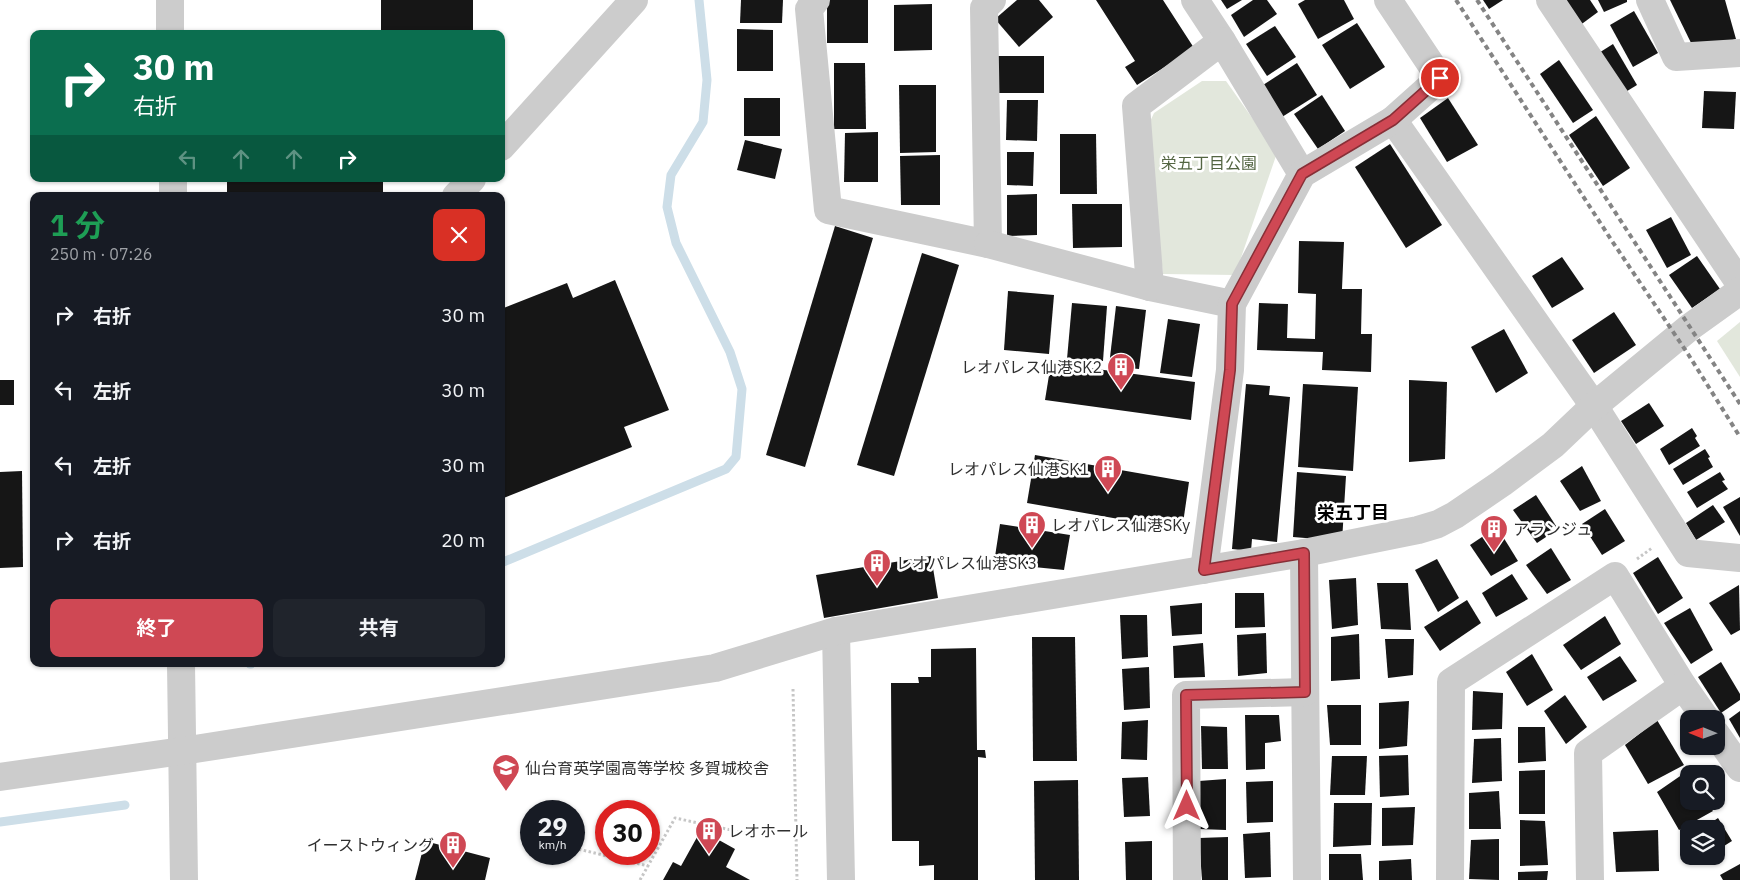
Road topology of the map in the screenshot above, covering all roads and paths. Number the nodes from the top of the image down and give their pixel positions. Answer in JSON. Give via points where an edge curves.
{"nodes":[{"id":1,"x":170,"y":0,"type":"edge"},
{"id":2,"x":634,"y":0,"type":"edge"},
{"id":3,"x":816,"y":0,"type":"edge"},
{"id":4,"x":992,"y":0,"type":"edge"},
{"id":5,"x":1194,"y":0,"type":"edge"},
{"id":6,"x":1388,"y":0,"type":"edge"},
{"id":7,"x":1550,"y":0,"type":"edge"},
{"id":8,"x":1650,"y":0,"type":"edge"},
{"id":9,"x":170,"y":30,"type":"edge"},
{"id":10,"x":1222,"y":41,"type":"junction"},
{"id":11,"x":1740,"y":53,"type":"edge"},
{"id":12,"x":1393,"y":120,"type":"junction"},
{"id":13,"x":505,"y":143,"type":"edge"},
{"id":14,"x":1302,"y":174,"type":"junction"},
{"id":15,"x":469,"y":182,"type":"edge"},
{"id":16,"x":460,"y":192,"type":"edge"},
{"id":17,"x":988,"y":244,"type":"junction"},
{"id":18,"x":1740,"y":284,"type":"edge"},
{"id":19,"x":1150,"y":287,"type":"junction"},
{"id":20,"x":1740,"y":291,"type":"edge"},
{"id":21,"x":1232,"y":304,"type":"junction"},
{"id":22,"x":1594,"y":406,"type":"junction"},
{"id":23,"x":1674,"y":531,"type":"junction"},
{"id":24,"x":1304,"y":553,"type":"junction"},
{"id":25,"x":1740,"y":558,"type":"edge"},
{"id":26,"x":1204,"y":570,"type":"junction"},
{"id":27,"x":1615,"y":576,"type":"junction"},
{"id":28,"x":836,"y":631,"type":"junction"},
{"id":29,"x":180,"y":667,"type":"edge"},
{"id":30,"x":1683,"y":686,"type":"junction"},
{"id":31,"x":793,"y":689,"type":"dead end"},
{"id":32,"x":1305,"y":692,"type":"junction"},
{"id":33,"x":1700,"y":710,"type":"edge"},
{"id":34,"x":1725,"y":747,"type":"edge"},
{"id":35,"x":182,"y":751,"type":"junction"},
{"id":36,"x":1740,"y":768,"type":"edge"},
{"id":37,"x":0,"y":777,"type":"edge"},
{"id":38,"x":754,"y":835,"type":"dead end"},
{"id":39,"x":585,"y":851,"type":"edge"},
{"id":40,"x":648,"y":866,"type":"junction"},
{"id":41,"x":184,"y":880,"type":"edge"},
{"id":42,"x":640,"y":880,"type":"edge"},
{"id":43,"x":797,"y":880,"type":"edge"},
{"id":44,"x":841,"y":880,"type":"edge"},
{"id":45,"x":1187,"y":880,"type":"edge"},
{"id":46,"x":1307,"y":880,"type":"edge"},
{"id":47,"x":1450,"y":880,"type":"edge"},
{"id":48,"x":1590,"y":880,"type":"edge"}],
"edges":[{"from":1,"to":9,"type":"street"},
{"from":2,"to":13,"type":"street"},
{"from":3,"to":17,"type":"street","via":[[809,9],[828,210]]},
{"from":4,"to":17,"type":"street","via":[[984,8]]},
{"from":5,"to":10,"type":"street"},
{"from":6,"to":12,"type":"street","via":[[1440,78]]},
{"from":7,"to":18,"type":"street"},
{"from":8,"to":11,"type":"street","via":[[1676,57]]},
{"from":10,"to":14,"type":"street"},
{"from":10,"to":19,"type":"street","via":[[1136,106]]},
{"from":12,"to":14,"type":"street"},
{"from":12,"to":22,"type":"street"},
{"from":14,"to":21,"type":"street"},
{"from":15,"to":16,"type":"street"},
{"from":17,"to":19,"type":"street"},
{"from":19,"to":21,"type":"street"},
{"from":20,"to":22,"type":"street","via":[[1690,327]]},
{"from":21,"to":26,"type":"street","via":[[1230,370]]},
{"from":22,"to":23,"type":"street"},
{"from":22,"to":24,"type":"street","via":[[1553,445],[1438,524]]},
{"from":23,"to":25,"type":"street","via":[[1688,553]]},
{"from":23,"to":27,"type":"path"},
{"from":24,"to":26,"type":"street"},
{"from":24,"to":32,"type":"street"},
{"from":26,"to":28,"type":"street"},
{"from":27,"to":30,"type":"street"},
{"from":27,"to":47,"type":"street","via":[[1451,682]]},
{"from":28,"to":35,"type":"street","via":[[715,668]]},
{"from":28,"to":44,"type":"street"},
{"from":29,"to":35,"type":"street"},
{"from":30,"to":33,"type":"street"},
{"from":30,"to":48,"type":"street","via":[[1588,753]]},
{"from":31,"to":43,"type":"path"},
{"from":32,"to":45,"type":"street","via":[[1186,695]]},
{"from":32,"to":46,"type":"street"},
{"from":34,"to":36,"type":"street"},
{"from":35,"to":37,"type":"street"},
{"from":35,"to":41,"type":"street"},
{"from":38,"to":40,"type":"path","via":[[674,818]]},
{"from":39,"to":40,"type":"path"},
{"from":40,"to":42,"type":"path"}]}
